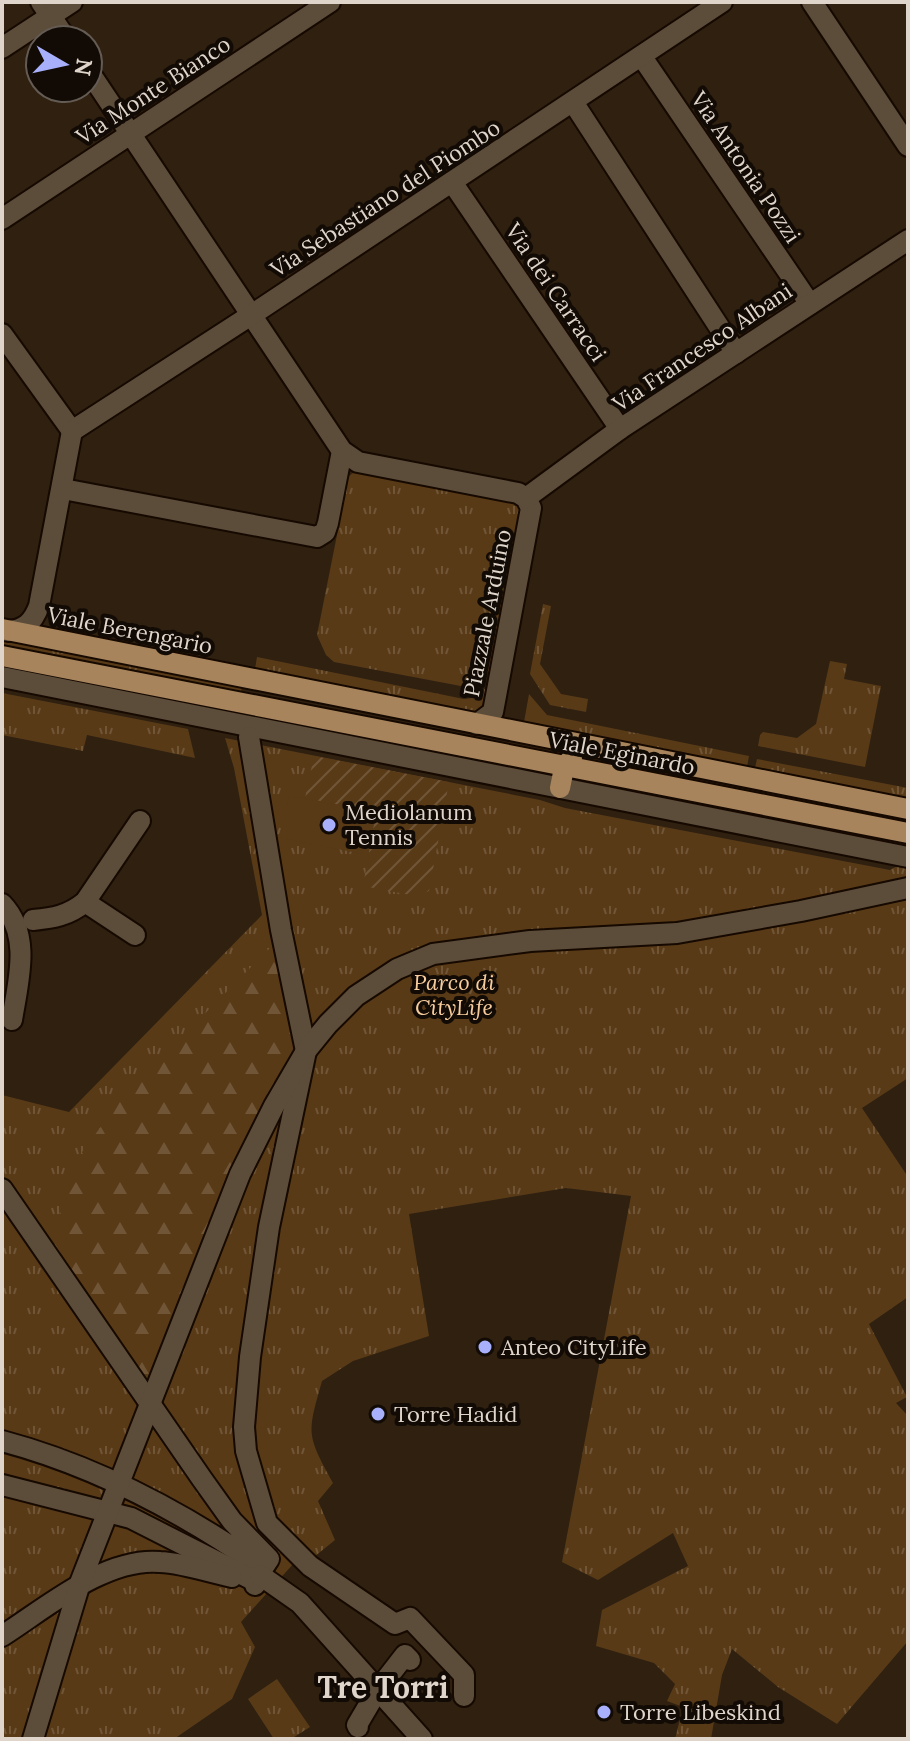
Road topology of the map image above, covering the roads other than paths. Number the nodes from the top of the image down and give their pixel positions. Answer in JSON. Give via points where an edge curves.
{"nodes":[{"id":1,"x":72,"y":2,"type":"edge"},
{"id":2,"x":330,"y":2,"type":"edge"},
{"id":3,"x":722,"y":2,"type":"edge"},
{"id":4,"x":812,"y":2,"type":"edge"},
{"id":5,"x":46,"y":9,"type":"edge"},
{"id":6,"x":2,"y":48,"type":"edge"},
{"id":7,"x":642,"y":57,"type":"junction"},
{"id":8,"x":104,"y":94,"type":"edge"},
{"id":9,"x":573,"y":102,"type":"junction"},
{"id":10,"x":130,"y":134,"type":"junction"},
{"id":11,"x":908,"y":146,"type":"edge"},
{"id":12,"x":452,"y":182,"type":"junction"},
{"id":13,"x":2,"y":219,"type":"edge"},
{"id":14,"x":908,"y":240,"type":"edge"},
{"id":15,"x":810,"y":304,"type":"junction"},
{"id":16,"x":250,"y":316,"type":"junction"},
{"id":17,"x":2,"y":334,"type":"edge"},
{"id":18,"x":736,"y":353,"type":"junction"},
{"id":19,"x":620,"y":429,"type":"junction"},
{"id":20,"x":72,"y":431,"type":"junction"},
{"id":21,"x":342,"y":451,"type":"junction"},
{"id":22,"x":63,"y":489,"type":"junction"},
{"id":23,"x":526,"y":498,"type":"junction"},
{"id":24,"x":5,"y":630,"type":"edge"},
{"id":25,"x":2,"y":656,"type":"edge"},
{"id":26,"x":2,"y":677,"type":"edge"},
{"id":27,"x":249,"y":678,"type":"joint"},
{"id":28,"x":327,"y":719,"type":"junction"},
{"id":29,"x":477,"y":724,"type":"junction"},
{"id":30,"x":249,"y":737,"type":"dead end"},
{"id":31,"x":565,"y":766,"type":"junction"},
{"id":32,"x":560,"y":788,"type":"junction"},
{"id":33,"x":844,"y":796,"type":"junction"},
{"id":34,"x":908,"y":809,"type":"edge"},
{"id":35,"x":140,"y":821,"type":"dead end"},
{"id":36,"x":908,"y":833,"type":"edge"},
{"id":37,"x":908,"y":857,"type":"edge"},
{"id":38,"x":908,"y":888,"type":"edge"},
{"id":39,"x":85,"y":902,"type":"junction"},
{"id":40,"x":5,"y":907,"type":"edge"},
{"id":41,"x":26,"y":927,"type":"junction"},
{"id":42,"x":135,"y":935,"type":"dead end"},
{"id":43,"x":12,"y":1020,"type":"dead end"},
{"id":44,"x":306,"y":1051,"type":"junction"},
{"id":45,"x":2,"y":1189,"type":"edge"},
{"id":46,"x":151,"y":1404,"type":"junction"},
{"id":47,"x":2,"y":1441,"type":"edge"},
{"id":48,"x":121,"y":1479,"type":"junction"},
{"id":49,"x":2,"y":1485,"type":"edge"},
{"id":50,"x":106,"y":1516,"type":"junction"},
{"id":51,"x":257,"y":1576,"type":"junction"},
{"id":52,"x":80,"y":1583,"type":"junction"},
{"id":53,"x":2,"y":1636,"type":"edge"},
{"id":54,"x":410,"y":1660,"type":"dead end"},
{"id":55,"x":377,"y":1691,"type":"junction"},
{"id":56,"x":464,"y":1696,"type":"dead end"},
{"id":57,"x":358,"y":1727,"type":"dead end"},
{"id":58,"x":33,"y":1739,"type":"edge"},
{"id":59,"x":422,"y":1739,"type":"edge"}],
"edges":[{"from":1,"to":5,"type":"street"},
{"from":2,"to":10,"type":"street","name":"Via Monte Bianco"},
{"from":3,"to":7,"type":"street","name":"Via Sebastiano del Piombo"},
{"from":4,"to":11,"type":"street"},
{"from":5,"to":6,"type":"street"},
{"from":7,"to":9,"type":"street","name":"Via Sebastiano del Piombo"},
{"from":7,"to":15,"type":"street","name":"Via Antonia Pozzi"},
{"from":8,"to":10,"type":"street"},
{"from":9,"to":12,"type":"street","name":"Via Sebastiano del Piombo"},
{"from":9,"to":18,"type":"street"},
{"from":10,"to":13,"type":"street","name":"Via Monte Bianco"},
{"from":10,"to":16,"type":"street"},
{"from":12,"to":16,"type":"street","name":"Via Sebastiano del Piombo"},
{"from":12,"to":19,"type":"street","name":"Via dei Carracci"},
{"from":14,"to":15,"type":"street","name":"Via Francesco Albani"},
{"from":15,"to":18,"type":"street","name":"Via Francesco Albani"},
{"from":16,"to":20,"type":"street","name":"Via Sebastiano del Piombo"},
{"from":16,"to":21,"type":"street"},
{"from":17,"to":20,"type":"street"},
{"from":18,"to":19,"type":"street","name":"Via Francesco Albani"},
{"from":19,"to":23,"type":"street","name":"Via Francesco Albani"},
{"from":20,"to":22,"type":"street"},
{"from":21,"to":22,"type":"street","via":[[325,532],[317,537]]},
{"from":21,"to":23,"type":"street","via":[[358,462]]},
{"from":22,"to":24,"type":"street","via":[[37,612],[28,625]]},
{"from":23,"to":29,"type":"street","name":"Piazzale Arduino","via":[[531,508],[493,712]]},
{"from":24,"to":27,"type":"main road","name":"Viale Berengario"},
{"from":25,"to":28,"type":"main road"},
{"from":26,"to":32,"type":"street","name":"Viale Eginardo"},
{"from":27,"to":29,"type":"main road","name":"Piazzale Arduino"},
{"from":28,"to":29,"type":"main road","via":[[361,713],[455,732]]},
{"from":28,"to":31,"type":"main road","name":"Viale Eginardo"},
{"from":29,"to":33,"type":"main road","name":"Viale Eginardo"},
{"from":30,"to":44,"type":"street"},
{"from":31,"to":32,"type":"main road"},
{"from":31,"to":33,"type":"main road","via":[[579,756],[778,795]]},
{"from":31,"to":36,"type":"main road","name":"Viale Eginardo"},
{"from":32,"to":37,"type":"street","name":"Viale Eginardo"},
{"from":33,"to":34,"type":"main road","name":"Viale Eginardo"},
{"from":35,"to":39,"type":"street"},
{"from":38,"to":44,"type":"street","via":[[677,933],[530,941],[433,954],[397,969],[356,996]]},
{"from":39,"to":41,"type":"street","via":[[65,915]]},
{"from":39,"to":42,"type":"street"},
{"from":40,"to":41,"type":"street"},
{"from":41,"to":43,"type":"street"},
{"from":44,"to":46,"type":"street","via":[[240,1174]]},
{"from":44,"to":56,"type":"street","via":[[269,1227],[250,1357],[246,1451],[267,1523],[310,1566],[395,1624],[410,1618],[464,1675]]},
{"from":45,"to":46,"type":"street"},
{"from":46,"to":48,"type":"street"},
{"from":46,"to":51,"type":"street","via":[[232,1521],[269,1559]]},
{"from":47,"to":48,"type":"street"},
{"from":48,"to":50,"type":"street"},
{"from":48,"to":51,"type":"street","via":[[230,1545]]},
{"from":49,"to":50,"type":"street"},
{"from":50,"to":51,"type":"street","via":[[131,1518]]},
{"from":50,"to":52,"type":"street"},
{"from":51,"to":52,"type":"street","via":[[161,1561]]},
{"from":51,"to":55,"type":"street","via":[[300,1603]]},
{"from":52,"to":53,"type":"street"},
{"from":52,"to":58,"type":"street"},
{"from":54,"to":55,"type":"street","via":[[405,1655]]},
{"from":55,"to":57,"type":"street"},
{"from":55,"to":59,"type":"street"}]}
